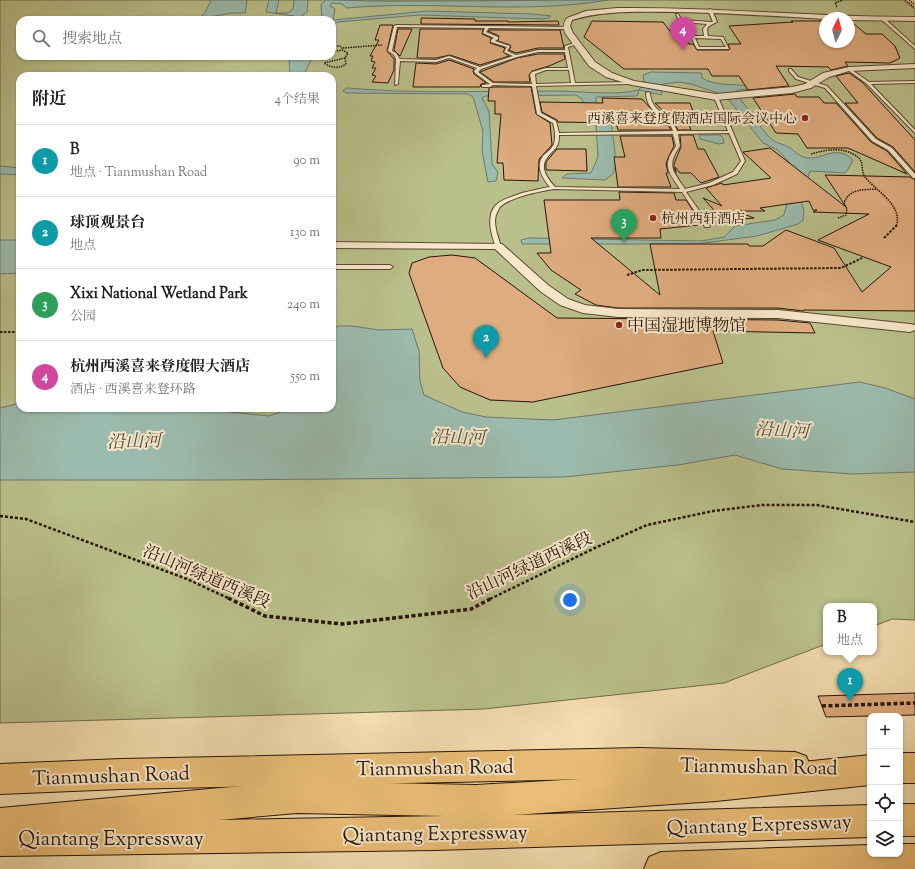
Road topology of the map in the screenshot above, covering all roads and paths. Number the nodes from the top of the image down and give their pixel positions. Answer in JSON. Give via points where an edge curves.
{"nodes":[{"id":1,"x":843,"y":0,"type":"edge"},
{"id":2,"x":905,"y":0,"type":"edge"},
{"id":3,"x":909,"y":0,"type":"edge"},
{"id":4,"x":915,"y":5,"type":"edge"},
{"id":5,"x":839,"y":8,"type":"dead end"},
{"id":6,"x":915,"y":8,"type":"edge"},
{"id":7,"x":710,"y":10,"type":"junction"},
{"id":8,"x":677,"y":15,"type":"dead end"},
{"id":9,"x":882,"y":19,"type":"junction"},
{"id":10,"x":915,"y":19,"type":"edge"},
{"id":11,"x":681,"y":21,"type":"junction"},
{"id":12,"x":710,"y":23,"type":"junction"},
{"id":13,"x":488,"y":27,"type":"junction"},
{"id":14,"x":566,"y":28,"type":"junction"},
{"id":15,"x":682,"y":31,"type":"dead end"},
{"id":16,"x":706,"y":37,"type":"junction"},
{"id":17,"x":576,"y":43,"type":"junction"},
{"id":18,"x":392,"y":44,"type":"junction"},
{"id":19,"x":336,"y":47,"type":"edge"},
{"id":20,"x":343,"y":48,"type":"junction"},
{"id":21,"x":915,"y":48,"type":"edge"},
{"id":22,"x":342,"y":50,"type":"junction"},
{"id":23,"x":336,"y":51,"type":"edge"},
{"id":24,"x":567,"y":51,"type":"junction"},
{"id":25,"x":514,"y":56,"type":"junction"},
{"id":26,"x":345,"y":58,"type":"junction"},
{"id":27,"x":334,"y":60,"type":"edge"},
{"id":28,"x":336,"y":60,"type":"edge"},
{"id":29,"x":398,"y":60,"type":"junction"},
{"id":30,"x":915,"y":66,"type":"edge"},
{"id":31,"x":480,"y":68,"type":"junction"},
{"id":32,"x":570,"y":69,"type":"junction"},
{"id":33,"x":849,"y":69,"type":"junction"},
{"id":34,"x":790,"y":70,"type":"dead end"},
{"id":35,"x":915,"y":82,"type":"edge"},
{"id":36,"x":573,"y":83,"type":"junction"},
{"id":37,"x":632,"y":83,"type":"junction"},
{"id":38,"x":814,"y":83,"type":"junction"},
{"id":39,"x":868,"y":83,"type":"junction"},
{"id":40,"x":396,"y":84,"type":"dead end"},
{"id":41,"x":492,"y":84,"type":"junction"},
{"id":42,"x":483,"y":86,"type":"dead end"},
{"id":43,"x":535,"y":87,"type":"junction"},
{"id":44,"x":648,"y":93,"type":"dead end"},
{"id":45,"x":719,"y":97,"type":"junction"},
{"id":46,"x":731,"y":132,"type":"junction"},
{"id":47,"x":915,"y":132,"type":"edge"},
{"id":48,"x":675,"y":133,"type":"junction"},
{"id":49,"x":558,"y":134,"type":"junction"},
{"id":50,"x":811,"y":154,"type":"dead end"},
{"id":51,"x":915,"y":177,"type":"edge"},
{"id":52,"x":554,"y":188,"type":"junction"},
{"id":53,"x":877,"y":189,"type":"junction"},
{"id":54,"x":684,"y":191,"type":"junction"},
{"id":55,"x":838,"y":218,"type":"dead end"},
{"id":56,"x":708,"y":226,"type":"dead end"},
{"id":57,"x":884,"y":238,"type":"dead end"},
{"id":58,"x":336,"y":245,"type":"edge"},
{"id":59,"x":498,"y":246,"type":"junction"},
{"id":60,"x":862,"y":258,"type":"dead end"},
{"id":61,"x":336,"y":267,"type":"edge"},
{"id":62,"x":390,"y":267,"type":"dead end"},
{"id":63,"x":627,"y":275,"type":"dead end"},
{"id":64,"x":910,"y":328,"type":"dead end"},
{"id":65,"x":0,"y":332,"type":"edge"},
{"id":66,"x":16,"y":332,"type":"edge"},
{"id":67,"x":0,"y":516,"type":"edge"},
{"id":68,"x":915,"y":522,"type":"edge"},
{"id":69,"x":915,"y":703,"type":"edge"},
{"id":70,"x":822,"y":706,"type":"dead end"},
{"id":71,"x":903,"y":768,"type":"edge"},
{"id":72,"x":915,"y":768,"type":"edge"},
{"id":73,"x":867,"y":769,"type":"edge"},
{"id":74,"x":867,"y":769,"type":"edge"},
{"id":75,"x":0,"y":779,"type":"edge"},
{"id":76,"x":903,"y":820,"type":"edge"},
{"id":77,"x":915,"y":820,"type":"edge"},
{"id":78,"x":867,"y":821,"type":"edge"},
{"id":79,"x":0,"y":825,"type":"edge"},
{"id":80,"x":0,"y":839,"type":"edge"},
{"id":81,"x":915,"y":861,"type":"edge"},
{"id":82,"x":661,"y":869,"type":"edge"}],
"edges":[{"from":1,"to":5,"type":"path","via":[[835,3]]},
{"from":2,"to":6,"type":"path"},
{"from":3,"to":4,"type":"path"},
{"from":7,"to":9,"type":"street"},
{"from":7,"to":12,"type":"lane","via":[[716,19]]},
{"from":7,"to":14,"type":"street","via":[[644,9],[593,12],[570,19]]},
{"from":8,"to":11,"type":"lane"},
{"from":9,"to":10,"type":"street"},
{"from":9,"to":21,"type":"lane"},
{"from":11,"to":12,"type":"lane"},
{"from":11,"to":15,"type":"lane"},
{"from":12,"to":16,"type":"lane","via":[[705,29]]},
{"from":13,"to":14,"type":"lane"},
{"from":13,"to":18,"type":"lane","via":[[399,25],[396,26]]},
{"from":13,"to":25,"type":"lane","via":[[484,32],[497,38],[492,41],[509,47],[505,51]]},
{"from":14,"to":17,"type":"street"},
{"from":16,"to":16,"type":"lane","via":[[693,37],[698,48],[728,48],[722,38]]},
{"from":17,"to":24,"type":"lane","via":[[566,47]]},
{"from":17,"to":37,"type":"street","via":[[592,64],[609,75]]},
{"from":18,"to":20,"type":"path"},
{"from":18,"to":29,"type":"lane","via":[[390,52],[395,54]]},
{"from":19,"to":20,"type":"path"},
{"from":20,"to":22,"type":"path"},
{"from":22,"to":23,"type":"path"},
{"from":22,"to":26,"type":"path","via":[[348,53]]},
{"from":24,"to":25,"type":"lane","via":[[538,50]]},
{"from":24,"to":32,"type":"lane"},
{"from":25,"to":31,"type":"lane"},
{"from":26,"to":27,"type":"path","via":[[344,67],[331,67],[324,63]]},
{"from":26,"to":28,"type":"path"},
{"from":29,"to":31,"type":"lane","via":[[436,61],[449,57]]},
{"from":29,"to":40,"type":"lane"},
{"from":30,"to":33,"type":"street"},
{"from":31,"to":41,"type":"lane","via":[[476,72]]},
{"from":32,"to":36,"type":"lane"},
{"from":32,"to":43,"type":"lane","via":[[546,69],[533,73]]},
{"from":33,"to":38,"type":"street","via":[[826,75]]},
{"from":33,"to":39,"type":"lane"},
{"from":34,"to":38,"type":"lane","via":[[797,78]]},
{"from":35,"to":39,"type":"lane"},
{"from":36,"to":37,"type":"lane"},
{"from":36,"to":43,"type":"lane"},
{"from":37,"to":45,"type":"street"},
{"from":38,"to":45,"type":"street","via":[[792,90]]},
{"from":38,"to":51,"type":"lane","via":[[826,87],[874,140],[890,149]]},
{"from":39,"to":47,"type":"lane"},
{"from":41,"to":42,"type":"lane"},
{"from":41,"to":43,"type":"lane"},
{"from":43,"to":49,"type":"lane","via":[[540,114],[555,122]]},
{"from":44,"to":48,"type":"lane","via":[[655,112],[674,125]]},
{"from":45,"to":46,"type":"lane"},
{"from":46,"to":48,"type":"lane"},
{"from":46,"to":54,"type":"lane","via":[[743,161],[735,172],[711,184]]},
{"from":48,"to":49,"type":"lane"},
{"from":48,"to":54,"type":"lane","via":[[678,146],[672,156],[670,171]]},
{"from":49,"to":52,"type":"lane","via":[[553,151],[544,157],[541,169],[544,179]]},
{"from":50,"to":53,"type":"path","via":[[833,150],[845,151],[856,156],[862,161],[864,175]]},
{"from":52,"to":54,"type":"lane"},
{"from":52,"to":59,"type":"lane","via":[[526,193],[498,206],[492,216]]},
{"from":53,"to":55,"type":"path","via":[[851,192],[845,197],[846,214]]},
{"from":53,"to":57,"type":"path","via":[[892,205],[897,215],[896,225]]},
{"from":54,"to":56,"type":"lane"},
{"from":58,"to":59,"type":"street"},
{"from":59,"to":64,"type":"street","via":[[544,288],[564,302],[583,309],[618,313],[778,314]]},
{"from":60,"to":63,"type":"path","via":[[841,268],[642,270]]},
{"from":61,"to":62,"type":"lane"},
{"from":65,"to":66,"type":"path"},
{"from":67,"to":68,"type":"path","name":"沿山河绿道西溪段","via":[[26,519],[179,576],[265,616],[342,624],[471,609],[647,525],[713,511],[762,505],[817,505]]},
{"from":69,"to":70,"type":"path"},
{"from":71,"to":72,"type":"main road"},
{"from":73,"to":75,"type":"main road","name":"Tianmushan Road","via":[[640,763],[319,769]]},
{"from":74,"to":79,"type":"main road","via":[[716,786],[476,801],[297,798]]},
{"from":76,"to":77,"type":"main road"},
{"from":78,"to":80,"type":"main road","name":"Qiantang Expressway","via":[[575,830]]},
{"from":81,"to":82,"type":"main road"}]}
